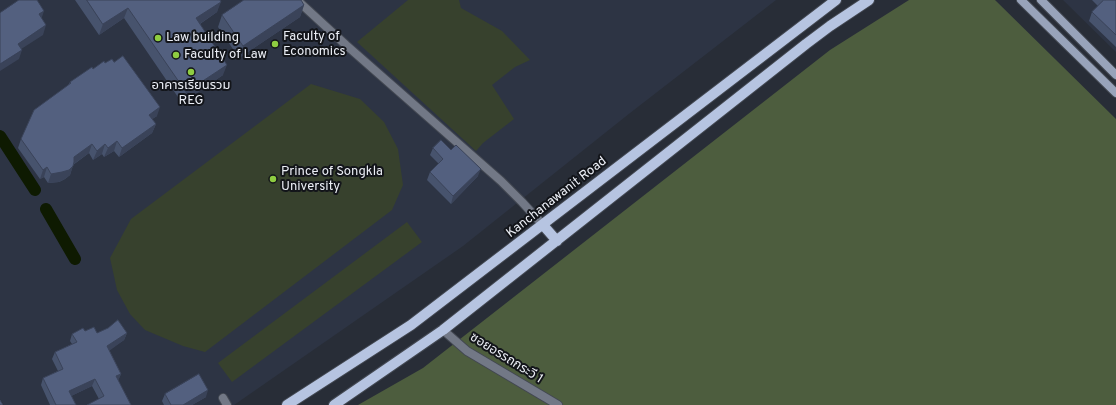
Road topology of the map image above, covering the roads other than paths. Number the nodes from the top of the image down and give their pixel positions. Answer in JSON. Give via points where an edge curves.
{"nodes":[{"id":1,"x":297,"y":0,"type":"edge"},
{"id":2,"x":836,"y":0,"type":"edge"},
{"id":3,"x":869,"y":0,"type":"edge"},
{"id":4,"x":1021,"y":0,"type":"edge"},
{"id":5,"x":1041,"y":0,"type":"edge"},
{"id":6,"x":1116,"y":75,"type":"edge"},
{"id":7,"x":1116,"y":93,"type":"edge"},
{"id":8,"x":543,"y":225,"type":"junction"},
{"id":9,"x":557,"y":241,"type":"junction"},
{"id":10,"x":443,"y":330,"type":"junction"},
{"id":11,"x":287,"y":405,"type":"edge"},
{"id":12,"x":334,"y":405,"type":"edge"},
{"id":13,"x":558,"y":405,"type":"edge"}],
"edges":[{"from":1,"to":8,"type":"street","via":[[501,181]]},
{"from":2,"to":8,"type":"main road","name":"Kanchanawanit Road"},
{"from":3,"to":9,"type":"main road","via":[[806,44]]},
{"from":4,"to":7,"type":"street"},
{"from":5,"to":6,"type":"street"},
{"from":8,"to":9,"type":"main road"},
{"from":8,"to":11,"type":"main road","name":"Kanchanawanit Road","via":[[411,325]]},
{"from":9,"to":10,"type":"main road"},
{"from":10,"to":12,"type":"main road"},
{"from":10,"to":13,"type":"street","name":"ซอยอรรถกระวี 1","via":[[468,351]]}]}
